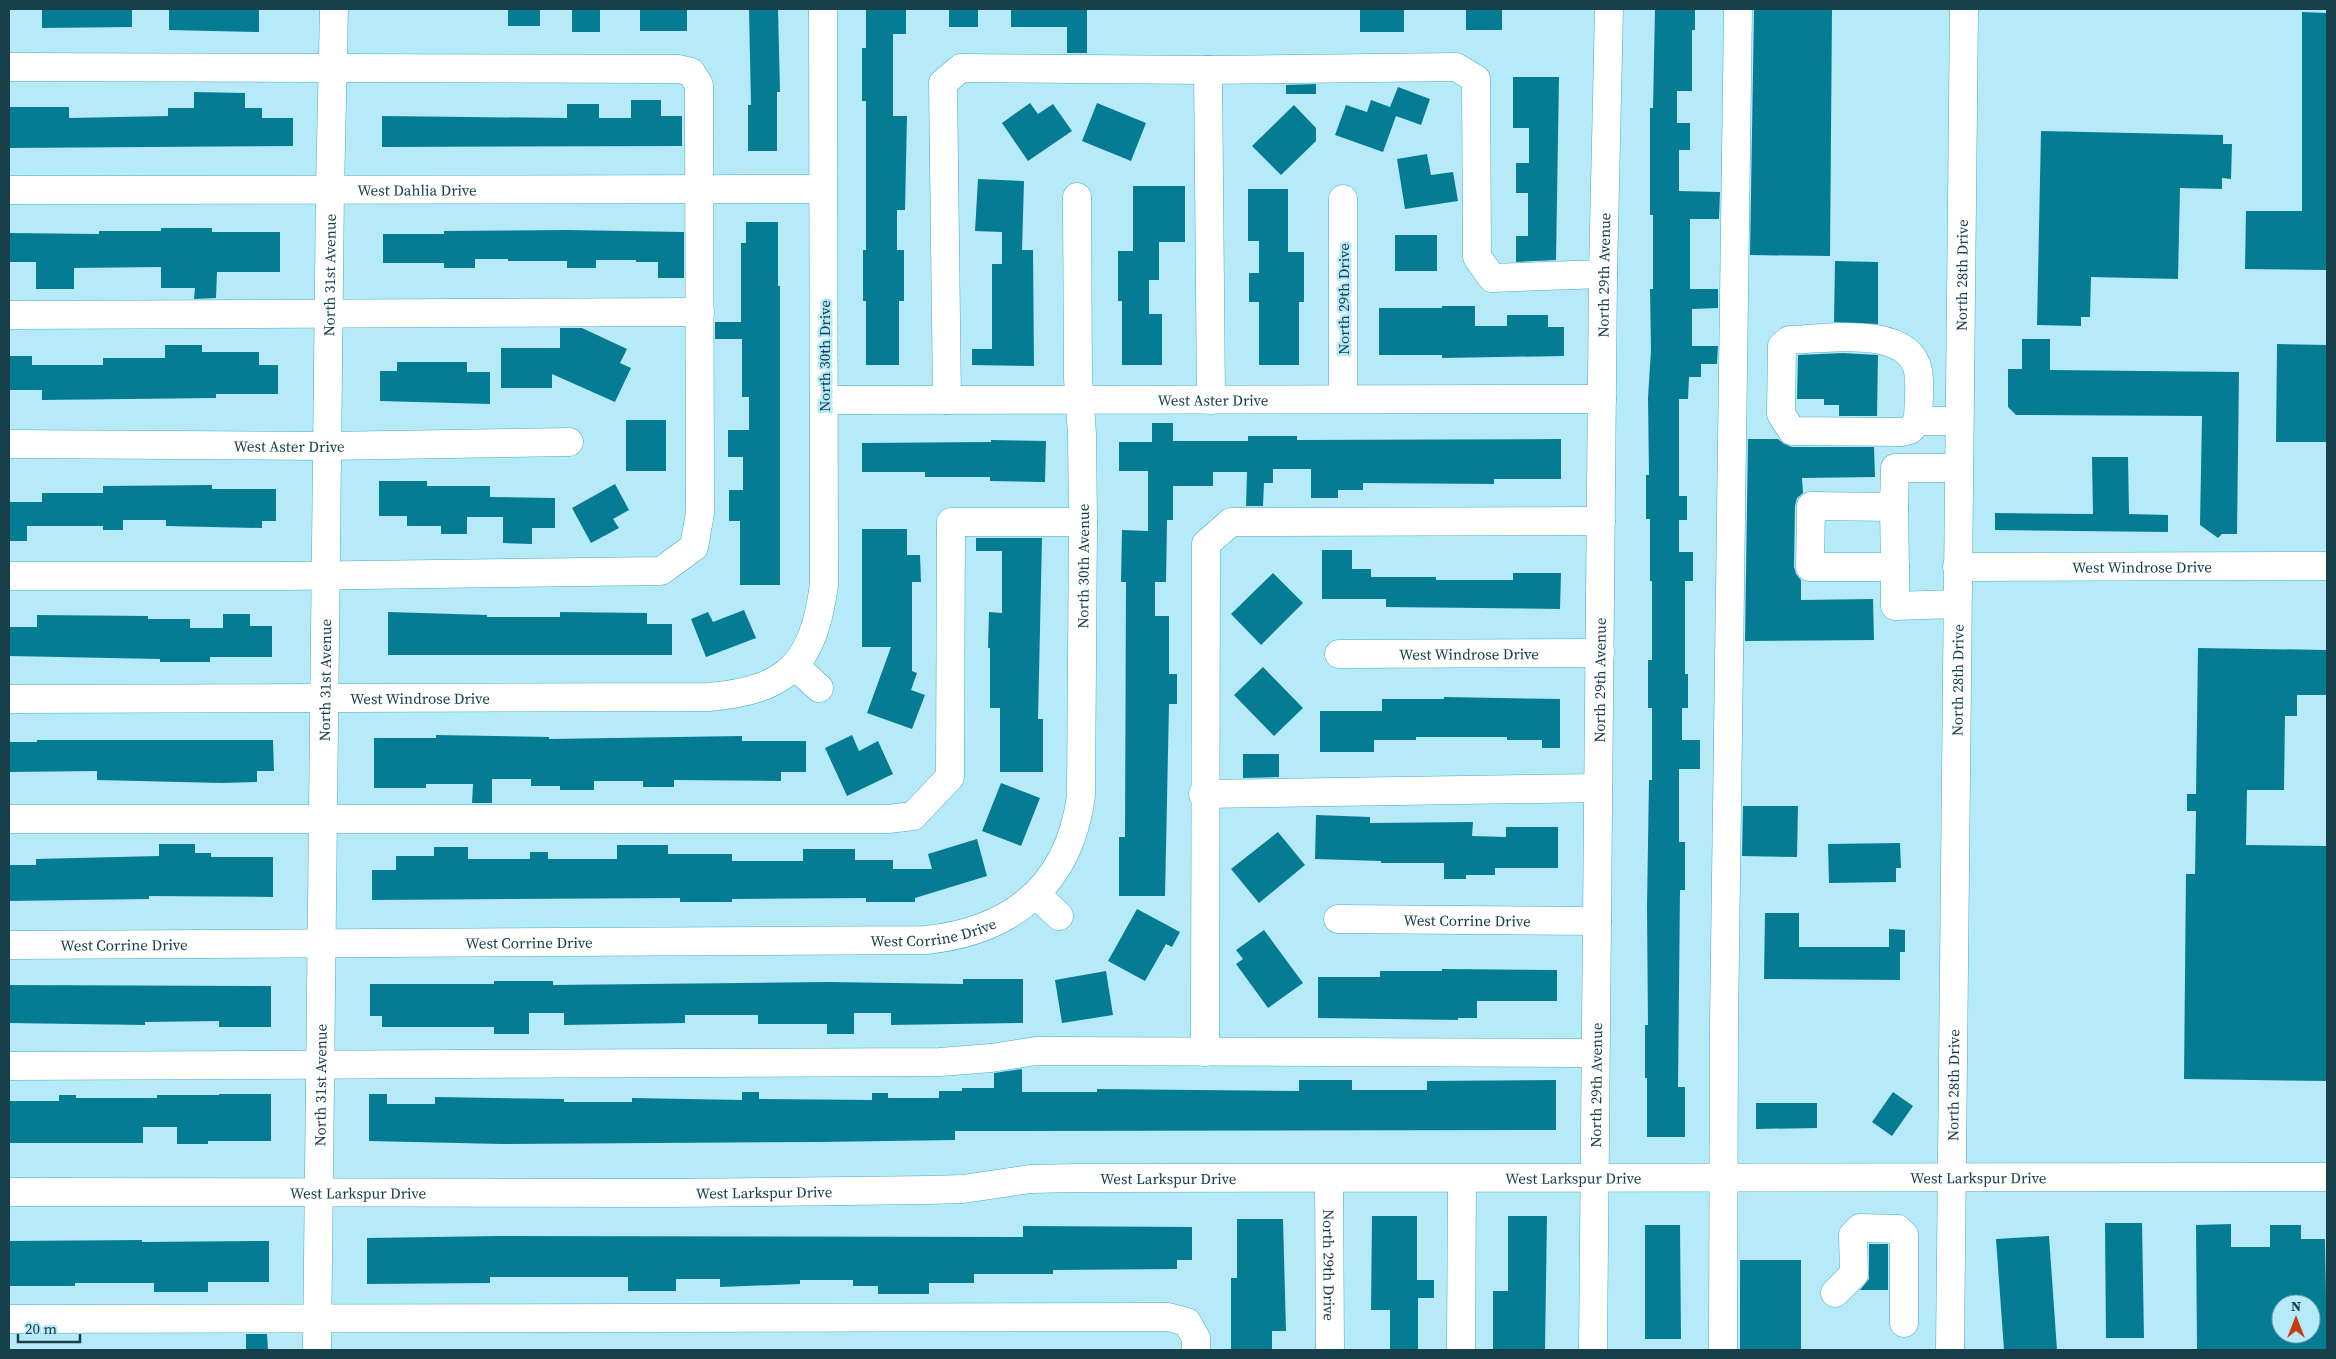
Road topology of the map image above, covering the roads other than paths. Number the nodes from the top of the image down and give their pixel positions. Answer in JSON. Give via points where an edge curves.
{"nodes":[{"id":1,"x":334,"y":9,"type":"edge"},
{"id":2,"x":823,"y":9,"type":"edge"},
{"id":3,"x":1610,"y":9,"type":"edge"},
{"id":4,"x":1738,"y":9,"type":"edge"},
{"id":5,"x":1964,"y":9,"type":"edge"},
{"id":6,"x":9,"y":67,"type":"edge"},
{"id":7,"x":333,"y":68,"type":"junction"},
{"id":8,"x":1208,"y":70,"type":"junction"},
{"id":9,"x":823,"y":189,"type":"junction"},
{"id":10,"x":9,"y":190,"type":"edge"},
{"id":11,"x":330,"y":190,"type":"junction"},
{"id":12,"x":699,"y":190,"type":"junction"},
{"id":13,"x":1077,"y":198,"type":"dead end"},
{"id":14,"x":1342,"y":199,"type":"dead end"},
{"id":15,"x":1603,"y":274,"type":"junction"},
{"id":16,"x":700,"y":312,"type":"junction"},
{"id":17,"x":328,"y":314,"type":"junction"},
{"id":18,"x":9,"y":315,"type":"edge"},
{"id":19,"x":1343,"y":399,"type":"junction"},
{"id":20,"x":1602,"y":399,"type":"junction"},
{"id":21,"x":824,"y":400,"type":"junction"},
{"id":22,"x":947,"y":400,"type":"junction"},
{"id":23,"x":1080,"y":400,"type":"junction"},
{"id":24,"x":1210,"y":400,"type":"junction"},
{"id":25,"x":1918,"y":421,"type":"junction"},
{"id":26,"x":1959,"y":421,"type":"junction"},
{"id":27,"x":569,"y":442,"type":"dead end"},
{"id":28,"x":9,"y":444,"type":"edge"},
{"id":29,"x":327,"y":446,"type":"junction"},
{"id":30,"x":1958,"y":468,"type":"junction"},
{"id":31,"x":1894,"y":507,"type":"junction"},
{"id":32,"x":1601,"y":521,"type":"junction"},
{"id":33,"x":1083,"y":522,"type":"junction"},
{"id":34,"x":2327,"y":566,"type":"edge"},
{"id":35,"x":1895,"y":567,"type":"junction"},
{"id":36,"x":1957,"y":567,"type":"junction"},
{"id":37,"x":326,"y":575,"type":"junction"},
{"id":38,"x":9,"y":576,"type":"edge"},
{"id":39,"x":1956,"y":604,"type":"junction"},
{"id":40,"x":1600,"y":653,"type":"junction"},
{"id":41,"x":1339,"y":654,"type":"dead end"},
{"id":42,"x":795,"y":666,"type":"junction"},
{"id":43,"x":819,"y":688,"type":"dead end"},
{"id":44,"x":326,"y":698,"type":"junction"},
{"id":45,"x":9,"y":699,"type":"edge"},
{"id":46,"x":1598,"y":788,"type":"junction"},
{"id":47,"x":1204,"y":794,"type":"junction"},
{"id":48,"x":9,"y":819,"type":"edge"},
{"id":49,"x":324,"y":820,"type":"junction"},
{"id":50,"x":1037,"y":895,"type":"junction"},
{"id":51,"x":1059,"y":916,"type":"dead end"},
{"id":52,"x":1338,"y":919,"type":"dead end"},
{"id":53,"x":1597,"y":921,"type":"junction"},
{"id":54,"x":323,"y":943,"type":"junction"},
{"id":55,"x":9,"y":945,"type":"edge"},
{"id":56,"x":1205,"y":1052,"type":"junction"},
{"id":57,"x":1595,"y":1053,"type":"junction"},
{"id":58,"x":9,"y":1066,"type":"edge"},
{"id":59,"x":322,"y":1066,"type":"junction"},
{"id":60,"x":1952,"y":1176,"type":"junction"},
{"id":61,"x":2327,"y":1177,"type":"edge"},
{"id":62,"x":1462,"y":1178,"type":"junction"},
{"id":63,"x":1594,"y":1178,"type":"junction"},
{"id":64,"x":1725,"y":1178,"type":"junction"},
{"id":65,"x":1329,"y":1179,"type":"junction"},
{"id":66,"x":9,"y":1192,"type":"edge"},
{"id":67,"x":320,"y":1192,"type":"junction"},
{"id":68,"x":1836,"y":1293,"type":"dead end"},
{"id":69,"x":318,"y":1318,"type":"junction"},
{"id":70,"x":9,"y":1319,"type":"edge"},
{"id":71,"x":1904,"y":1323,"type":"dead end"},
{"id":72,"x":318,"y":1350,"type":"edge"},
{"id":73,"x":1196,"y":1350,"type":"edge"},
{"id":74,"x":1330,"y":1350,"type":"edge"},
{"id":75,"x":1461,"y":1350,"type":"edge"},
{"id":76,"x":1593,"y":1350,"type":"edge"},
{"id":77,"x":1723,"y":1350,"type":"edge"},
{"id":78,"x":1950,"y":1350,"type":"edge"}],
"edges":[{"from":1,"to":7,"type":"street","name":"North 31st Avenue"},
{"from":2,"to":9,"type":"street","name":"North 30th Drive"},
{"from":3,"to":15,"type":"street","name":"North 29th Avenue"},
{"from":4,"to":64,"type":"street","via":[[1724,1023]]},
{"from":5,"to":26,"type":"street","name":"North 28th Drive"},
{"from":6,"to":7,"type":"street"},
{"from":7,"to":11,"type":"street","name":"North 31st Avenue"},
{"from":7,"to":12,"type":"street","via":[[679,69],[691,72],[699,85]]},
{"from":8,"to":15,"type":"street","via":[[1456,67],[1476,78],[1477,257],[1492,278]]},
{"from":8,"to":22,"type":"street","via":[[961,68],[943,84]]},
{"from":8,"to":24,"type":"street"},
{"from":9,"to":12,"type":"street","name":"West Dahlia Drive"},
{"from":9,"to":21,"type":"street","name":"North 30th Drive"},
{"from":10,"to":11,"type":"street","name":"West Dahlia Drive"},
{"from":11,"to":12,"type":"street","name":"West Dahlia Drive"},
{"from":11,"to":17,"type":"street","name":"North 31st Avenue"},
{"from":12,"to":16,"type":"street"},
{"from":13,"to":23,"type":"street","name":"North 30th Avenue"},
{"from":14,"to":19,"type":"street","name":"North 29th Drive"},
{"from":15,"to":20,"type":"street","name":"North 29th Avenue"},
{"from":16,"to":17,"type":"street"},
{"from":16,"to":37,"type":"street","via":[[700,513],[694,547],[661,571]]},
{"from":17,"to":18,"type":"street"},
{"from":17,"to":29,"type":"street","name":"North 31st Avenue"},
{"from":19,"to":20,"type":"street","name":"West Aster Drive"},
{"from":19,"to":24,"type":"street","name":"West Aster Drive"},
{"from":20,"to":32,"type":"street","name":"North 29th Avenue"},
{"from":21,"to":22,"type":"street","name":"West Aster Drive"},
{"from":21,"to":42,"type":"street","name":"North 30th Drive","via":[[824,585],[811,640]]},
{"from":22,"to":23,"type":"street","name":"West Aster Drive"},
{"from":23,"to":24,"type":"street","name":"West Aster Drive"},
{"from":23,"to":33,"type":"street","name":"North 30th Avenue"},
{"from":25,"to":25,"type":"street","via":[[1910,430],[1902,432],[1792,431],[1781,414],[1782,346],[1789,340],[1870,337],[1906,349],[1918,370]]},
{"from":25,"to":26,"type":"street"},
{"from":26,"to":30,"type":"street","name":"North 28th Drive"},
{"from":27,"to":29,"type":"street","name":"West Aster Drive"},
{"from":28,"to":29,"type":"street","name":"West Aster Drive"},
{"from":29,"to":37,"type":"street","name":"North 31st Avenue"},
{"from":30,"to":31,"type":"street","via":[[1896,468]]},
{"from":30,"to":36,"type":"street","name":"North 28th Drive"},
{"from":31,"to":35,"type":"street"},
{"from":31,"to":35,"type":"street","via":[[1812,506],[1810,567]]},
{"from":32,"to":40,"type":"street","name":"North 29th Avenue"},
{"from":32,"to":47,"type":"street","via":[[1231,522],[1206,544]]},
{"from":33,"to":49,"type":"street","via":[[951,522],[950,777],[913,816],[888,820]]},
{"from":33,"to":50,"type":"street","name":"North 30th Avenue","via":[[1079,816],[1062,860]]},
{"from":34,"to":36,"type":"street","name":"West Windrose Drive"},
{"from":35,"to":39,"type":"street","via":[[1895,606]]},
{"from":36,"to":39,"type":"street","name":"North 28th Drive"},
{"from":37,"to":38,"type":"street"},
{"from":37,"to":44,"type":"street","name":"North 31st Avenue"},
{"from":39,"to":60,"type":"street","name":"North 28th Drive"},
{"from":40,"to":41,"type":"street","name":"West Windrose Drive"},
{"from":40,"to":46,"type":"street","name":"North 29th Avenue"},
{"from":42,"to":43,"type":"street"},
{"from":42,"to":44,"type":"street","name":"West Windrose Drive","via":[[757,689],[709,697]]},
{"from":44,"to":45,"type":"street","name":"West Windrose Drive"},
{"from":44,"to":49,"type":"street","name":"North 31st Avenue"},
{"from":46,"to":47,"type":"street"},
{"from":46,"to":53,"type":"street","name":"North 29th Avenue"},
{"from":47,"to":56,"type":"street"},
{"from":48,"to":49,"type":"street"},
{"from":49,"to":54,"type":"street","name":"North 31st Avenue"},
{"from":50,"to":51,"type":"street"},
{"from":50,"to":54,"type":"street","name":"West Corrine Drive","via":[[994,924],[954,937],[926,940]]},
{"from":52,"to":53,"type":"street","name":"West Corrine Drive"},
{"from":53,"to":57,"type":"street","name":"North 29th Avenue"},
{"from":54,"to":55,"type":"street","name":"West Corrine Drive"},
{"from":54,"to":59,"type":"street","name":"North 31st Avenue"},
{"from":56,"to":57,"type":"street"},
{"from":56,"to":59,"type":"street","via":[[1036,1051],[940,1062]]},
{"from":57,"to":63,"type":"street","name":"North 29th Avenue"},
{"from":58,"to":59,"type":"street"},
{"from":59,"to":67,"type":"street","name":"North 31st Avenue"},
{"from":60,"to":61,"type":"street","name":"West Larkspur Drive"},
{"from":60,"to":64,"type":"street","name":"West Larkspur Drive"},
{"from":60,"to":78,"type":"street","name":"North 28th Drive"},
{"from":62,"to":63,"type":"street","name":"West Larkspur Drive"},
{"from":62,"to":65,"type":"street","name":"West Larkspur Drive"},
{"from":62,"to":75,"type":"street"},
{"from":63,"to":64,"type":"street","name":"West Larkspur Drive"},
{"from":63,"to":76,"type":"street","name":"North 29th Avenue"},
{"from":64,"to":77,"type":"street"},
{"from":65,"to":67,"type":"street","name":"West Larkspur Drive","via":[[1058,1178],[930,1190]]},
{"from":65,"to":74,"type":"street","name":"North 29th Drive"},
{"from":66,"to":67,"type":"street","name":"West Larkspur Drive"},
{"from":67,"to":69,"type":"street","name":"North 31st Avenue"},
{"from":68,"to":71,"type":"street","via":[[1854,1274],[1853,1235],[1860,1228],[1898,1229],[1904,1235]]},
{"from":69,"to":70,"type":"street"},
{"from":69,"to":72,"type":"street","name":"North 31st Avenue"},
{"from":69,"to":73,"type":"street","via":[[1168,1317],[1187,1322],[1196,1338]]}]}
